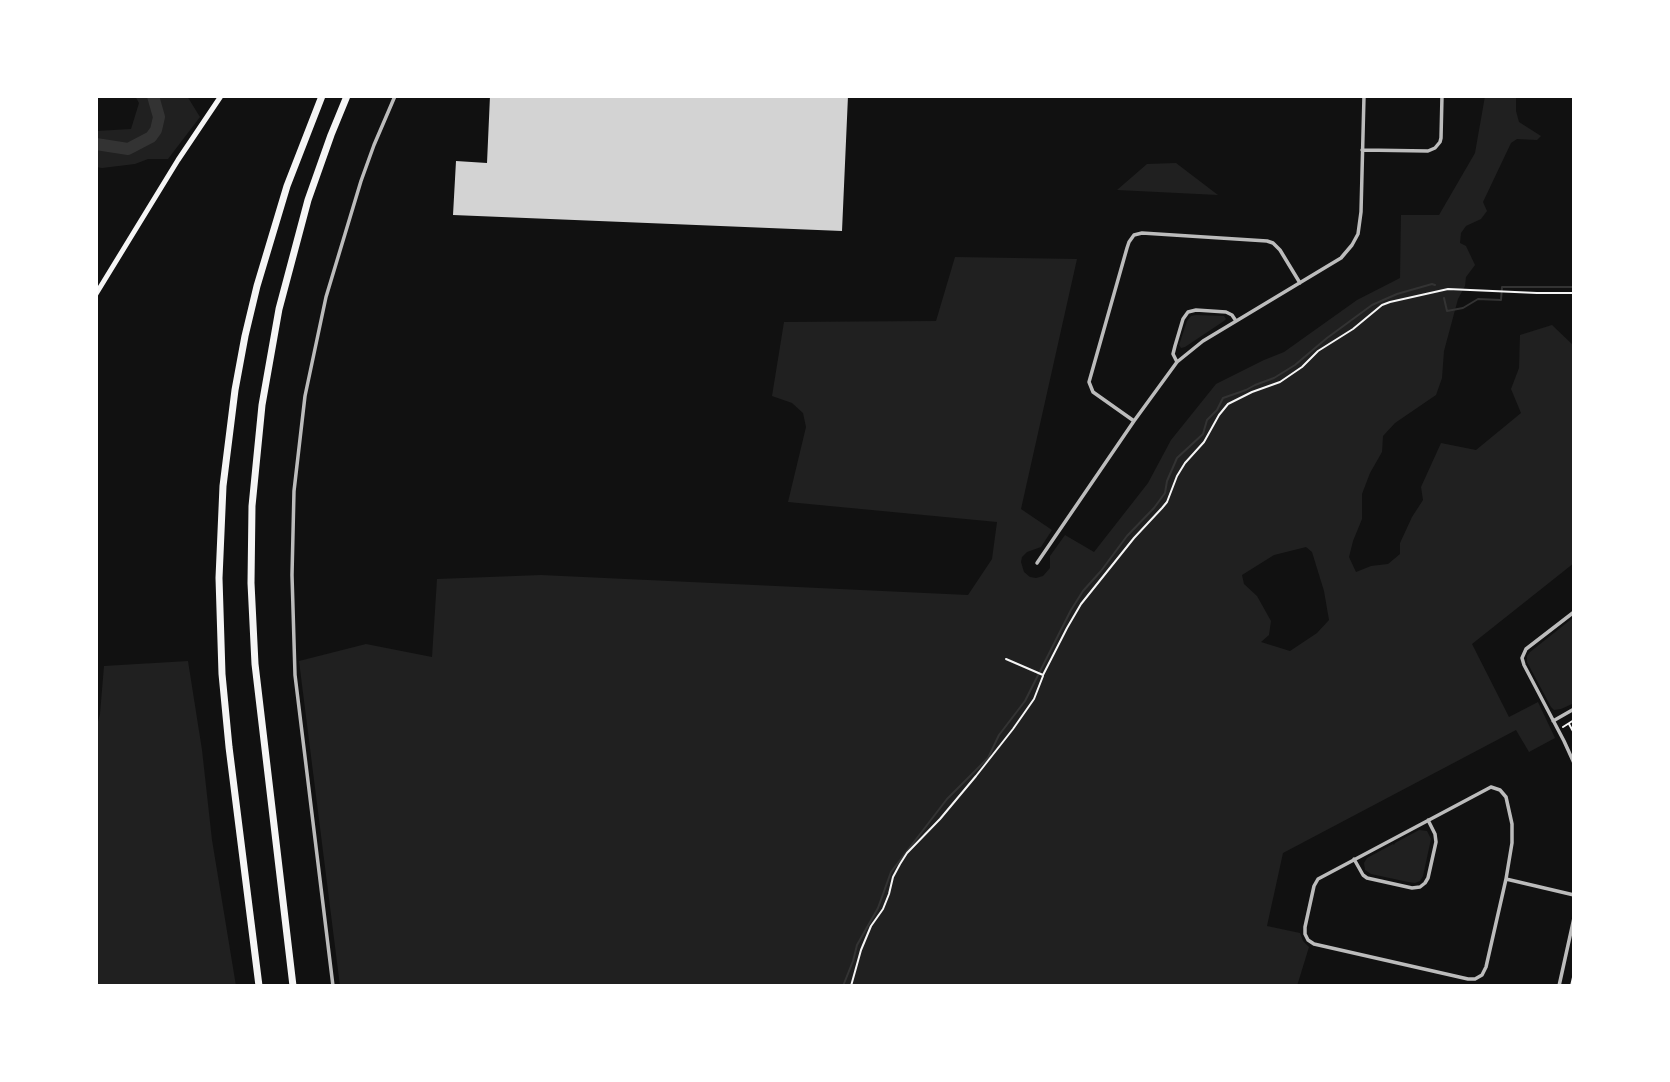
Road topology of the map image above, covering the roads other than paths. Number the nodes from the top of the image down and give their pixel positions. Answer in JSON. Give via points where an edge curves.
{"nodes":[{"id":1,"x":221,"y":96,"type":"edge"},
{"id":2,"x":322,"y":96,"type":"edge"},
{"id":3,"x":347,"y":96,"type":"edge"},
{"id":4,"x":396,"y":96,"type":"edge"},
{"id":5,"x":1364,"y":96,"type":"edge"},
{"id":6,"x":1442,"y":96,"type":"edge"},
{"id":7,"x":1362,"y":150,"type":"junction"},
{"id":8,"x":1300,"y":283,"type":"junction"},
{"id":9,"x":96,"y":294,"type":"edge"},
{"id":10,"x":1236,"y":321,"type":"junction"},
{"id":11,"x":1177,"y":362,"type":"junction"},
{"id":12,"x":1134,"y":421,"type":"junction"},
{"id":13,"x":1037,"y":563,"type":"dead end"},
{"id":14,"x":1574,"y":612,"type":"edge"},
{"id":15,"x":1574,"y":709,"type":"edge"},
{"id":16,"x":1553,"y":721,"type":"junction"},
{"id":17,"x":1574,"y":762,"type":"edge"},
{"id":18,"x":1428,"y":820,"type":"junction"},
{"id":19,"x":1354,"y":859,"type":"junction"},
{"id":20,"x":1506,"y":879,"type":"junction"},
{"id":21,"x":1574,"y":895,"type":"edge"},
{"id":22,"x":1574,"y":918,"type":"edge"},
{"id":23,"x":259,"y":986,"type":"edge"},
{"id":24,"x":293,"y":986,"type":"edge"},
{"id":25,"x":333,"y":986,"type":"edge"},
{"id":26,"x":1559,"y":986,"type":"edge"}],
"edges":[{"from":1,"to":9,"type":"main road"},
{"from":2,"to":23,"type":"highway","via":[[283,197],[257,286],[239,368],[223,486],[219,578],[222,674]]},
{"from":3,"to":24,"type":"highway","via":[[312,189],[281,300],[261,414],[253,506],[255,664]]},
{"from":4,"to":25,"type":"street","via":[[361,181],[326,297],[305,396],[294,491],[295,675]]},
{"from":5,"to":7,"type":"street"},
{"from":6,"to":7,"type":"street","via":[[1441,138],[1435,148]]},
{"from":7,"to":8,"type":"street","via":[[1356,240],[1341,258]]},
{"from":8,"to":10,"type":"street"},
{"from":8,"to":12,"type":"street","via":[[1280,250],[1267,241],[1135,235],[1127,248],[1089,382],[1093,393]]},
{"from":10,"to":11,"type":"street"},
{"from":10,"to":11,"type":"street","via":[[1226,312],[1188,312],[1173,354]]},
{"from":11,"to":12,"type":"street"},
{"from":12,"to":13,"type":"street"},
{"from":14,"to":16,"type":"street","via":[[1526,649],[1522,658]]},
{"from":15,"to":16,"type":"street"},
{"from":16,"to":17,"type":"street"},
{"from":18,"to":19,"type":"street"},
{"from":18,"to":19,"type":"street","via":[[1436,842],[1423,885],[1412,888],[1367,878]]},
{"from":18,"to":20,"type":"street","via":[[1488,788],[1500,790],[1512,829]]},
{"from":19,"to":20,"type":"street","via":[[1316,881],[1305,928],[1308,940],[1472,979],[1485,970]]},
{"from":20,"to":21,"type":"street"},
{"from":22,"to":26,"type":"street"}]}
